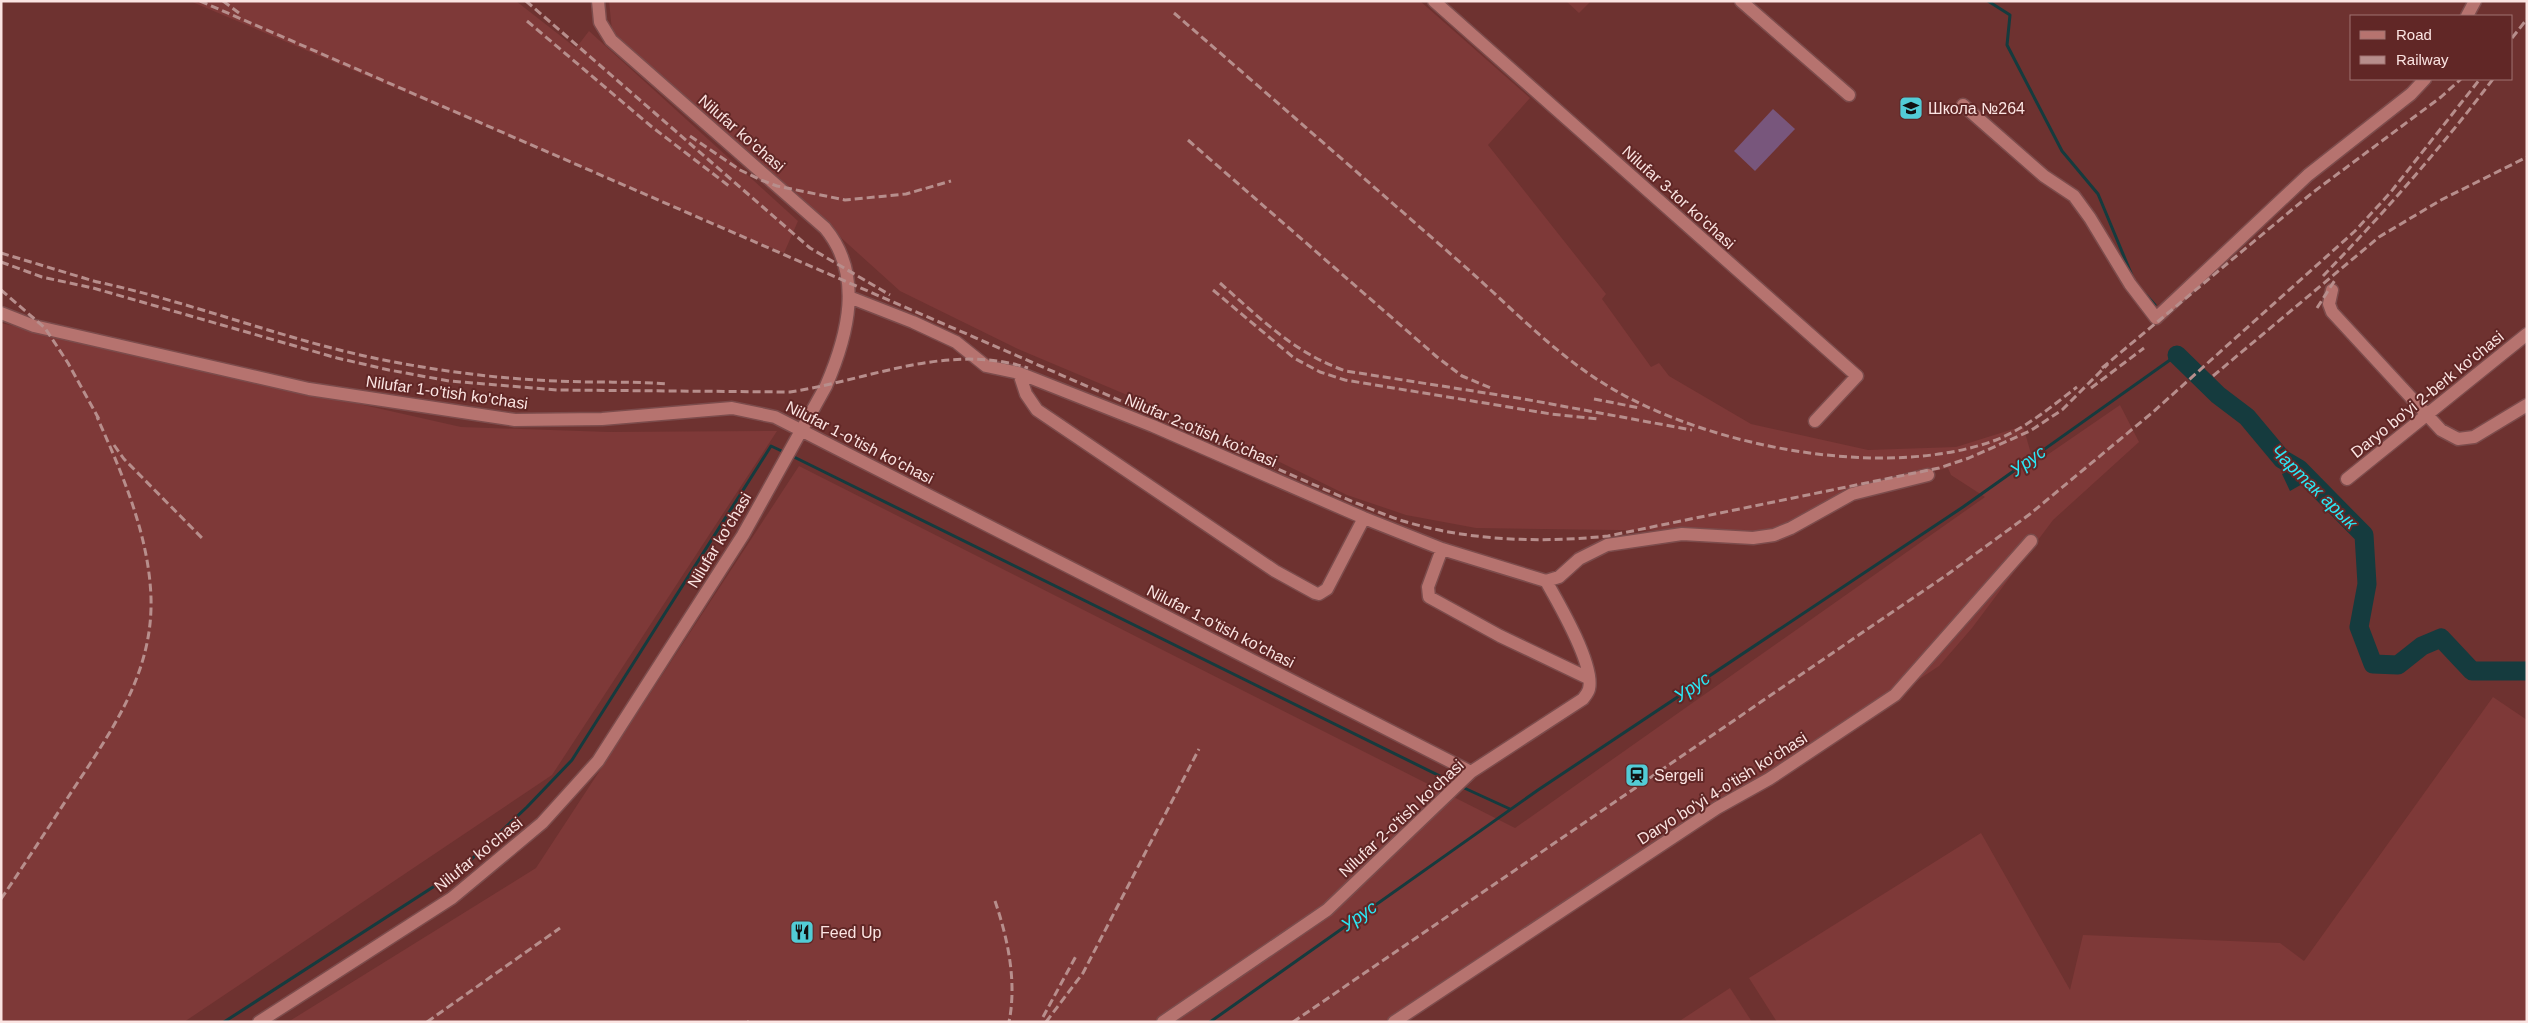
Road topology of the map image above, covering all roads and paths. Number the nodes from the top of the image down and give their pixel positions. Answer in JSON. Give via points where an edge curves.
{"nodes":[{"id":1,"x":598,"y":1,"type":"edge"},
{"id":2,"x":1434,"y":1,"type":"edge"},
{"id":3,"x":1742,"y":1,"type":"edge"},
{"id":4,"x":2475,"y":1,"type":"edge"},
{"id":5,"x":2468,"y":15,"type":"edge"},
{"id":6,"x":2424,"y":80,"type":"edge"},
{"id":7,"x":1849,"y":95,"type":"dead end"},
{"id":8,"x":1963,"y":105,"type":"dead end"},
{"id":9,"x":2332,"y":290,"type":"dead end"},
{"id":10,"x":849,"y":297,"type":"junction"},
{"id":11,"x":1,"y":313,"type":"edge"},
{"id":12,"x":2527,"y":334,"type":"edge"},
{"id":13,"x":1019,"y":374,"type":"junction"},
{"id":14,"x":2527,"y":405,"type":"edge"},
{"id":15,"x":2427,"y":415,"type":"junction"},
{"id":16,"x":1815,"y":421,"type":"dead end"},
{"id":17,"x":801,"y":430,"type":"junction"},
{"id":18,"x":1928,"y":476,"type":"dead end"},
{"id":19,"x":2347,"y":479,"type":"dead end"},
{"id":20,"x":1364,"y":518,"type":"junction"},
{"id":21,"x":2031,"y":541,"type":"dead end"},
{"id":22,"x":1442,"y":549,"type":"junction"},
{"id":23,"x":1546,"y":581,"type":"junction"},
{"id":24,"x":1588,"y":678,"type":"junction"},
{"id":25,"x":1472,"y":772,"type":"junction"},
{"id":26,"x":259,"y":1022,"type":"edge"},
{"id":27,"x":1163,"y":1022,"type":"edge"},
{"id":28,"x":1394,"y":1022,"type":"edge"}],
"edges":[{"from":1,"to":10,"type":"street","name":"Nilufar ko'chasi","via":[[600,22],[611,40],[825,228],[843,256]]},
{"from":2,"to":16,"type":"street","name":"Nilufar 3-tor ko'chasi","via":[[1857,376]]},
{"from":3,"to":7,"type":"street"},
{"from":4,"to":5,"type":"street"},
{"from":6,"to":8,"type":"street","via":[[2411,94],[2308,175],[2156,318],[2130,284],[2074,196],[2044,176]]},
{"from":9,"to":15,"type":"street","via":[[2328,304],[2332,312]]},
{"from":10,"to":13,"type":"street","name":"Nilufar 2-o'tish ko'chasi","via":[[956,342],[986,366]]},
{"from":10,"to":17,"type":"street","name":"Nilufar ko'chasi","via":[[835,364]]},
{"from":11,"to":17,"type":"street","name":"Nilufar 1-o'tish ko'chasi","via":[[34,326],[309,389],[515,420],[602,418],[732,408],[775,417]]},
{"from":12,"to":15,"type":"street","name":"Daryo bo'yi 2-berk ko'chasi"},
{"from":13,"to":20,"type":"street","name":"Nilufar 2-o'tish ko'chasi","via":[[1154,426]]},
{"from":13,"to":20,"type":"street","via":[[1026,394],[1037,410],[1275,572],[1315,593],[1327,589]]},
{"from":14,"to":15,"type":"street","via":[[2474,437],[2466,438],[2441,430]]},
{"from":15,"to":19,"type":"street","name":"Daryo bo'yi 2-berk ko'chasi"},
{"from":17,"to":25,"type":"street","name":"Nilufar 1-o'tish ko'chasi"},
{"from":17,"to":26,"type":"street","name":"Nilufar ko'chasi","via":[[743,535],[643,694],[592,768],[542,823],[452,898]]},
{"from":18,"to":23,"type":"street","via":[[1852,494],[1774,535],[1753,538],[1682,534],[1607,545],[1591,551],[1559,577]]},
{"from":20,"to":22,"type":"street","name":"Nilufar 2-o'tish ko'chasi"},
{"from":21,"to":28,"type":"street","name":"Daryo bo'yi 4-o'tish ko'chasi","via":[[1895,695],[1769,779],[1717,808]]},
{"from":22,"to":23,"type":"street","name":"Nilufar 2-o'tish ko'chasi"},
{"from":22,"to":24,"type":"street","via":[[1428,587],[1429,597],[1500,636]]},
{"from":23,"to":24,"type":"street","via":[[1571,624]]},
{"from":24,"to":25,"type":"street","name":"Nilufar 2-o'tish ko'chasi","via":[[1589,690],[1583,700]]},
{"from":25,"to":27,"type":"street","name":"Nilufar 2-o'tish ko'chasi","via":[[1327,910]]}]}
